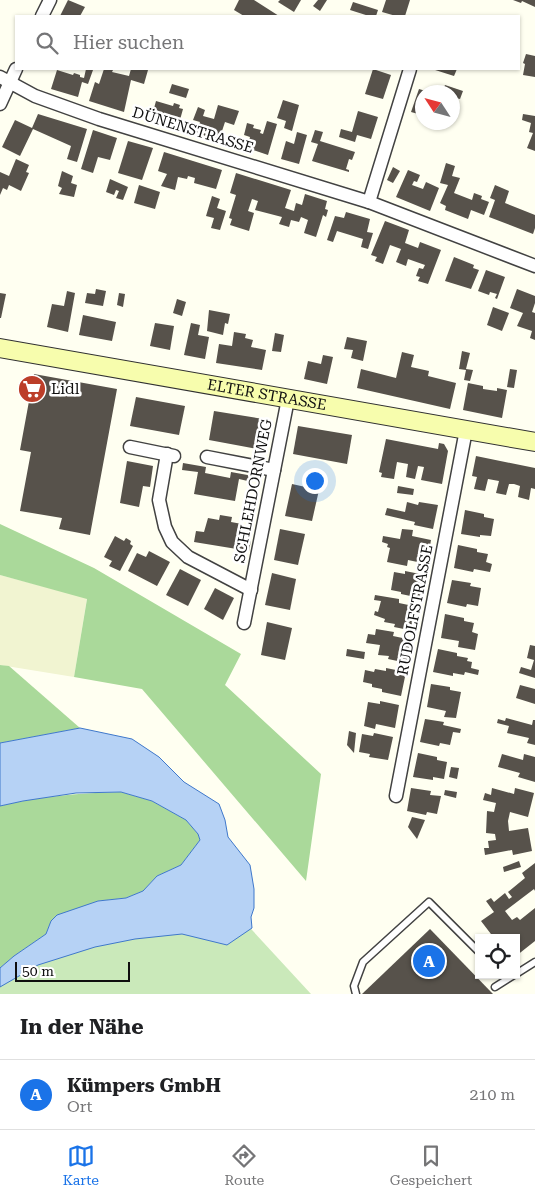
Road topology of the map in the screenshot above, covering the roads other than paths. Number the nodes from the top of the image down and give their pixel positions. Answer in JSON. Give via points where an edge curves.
{"nodes":[{"id":1,"x":50,"y":0,"type":"edge"},
{"id":2,"x":42,"y":15,"type":"edge"},
{"id":3,"x":15,"y":70,"type":"edge"},
{"id":4,"x":410,"y":70,"type":"edge"},
{"id":5,"x":5,"y":80,"type":"edge"},
{"id":6,"x":0,"y":104,"type":"edge"},
{"id":7,"x":369,"y":202,"type":"junction"},
{"id":8,"x":535,"y":266,"type":"edge"},
{"id":9,"x":0,"y":348,"type":"edge"},
{"id":10,"x":288,"y":399,"type":"junction"},
{"id":11,"x":466,"y":430,"type":"junction"},
{"id":12,"x":535,"y":442,"type":"edge"},
{"id":13,"x":130,"y":447,"type":"dead end"},
{"id":14,"x":207,"y":457,"type":"dead end"},
{"id":15,"x":274,"y":470,"type":"junction"},
{"id":16,"x":250,"y":590,"type":"junction"},
{"id":17,"x":244,"y":623,"type":"dead end"},
{"id":18,"x":396,"y":796,"type":"dead end"},
{"id":19,"x":475,"y":948,"type":"edge"},
{"id":20,"x":535,"y":962,"type":"edge"},
{"id":21,"x":520,"y":971,"type":"edge"},
{"id":22,"x":503,"y":979,"type":"edge"},
{"id":23,"x":495,"y":987,"type":"dead end"},
{"id":24,"x":356,"y":994,"type":"edge"}],
"edges":[{"from":1,"to":2,"type":"street"},
{"from":3,"to":5,"type":"street"},
{"from":4,"to":7,"type":"street"},
{"from":5,"to":6,"type":"street"},
{"from":5,"to":7,"type":"street","name":"DÜNENSTRASSE","via":[[35,96],[99,119]]},
{"from":7,"to":8,"type":"street","name":"DÜNENSTRASSE"},
{"from":9,"to":10,"type":"main road","name":"ELTER STRASSE"},
{"from":10,"to":11,"type":"main road","name":"ELTER STRASSE"},
{"from":10,"to":15,"type":"street","name":"SCHLEHDORNWEG"},
{"from":11,"to":12,"type":"main road","name":"ELTER STRASSE"},
{"from":11,"to":18,"type":"street","name":"RUDOLFSTRASSE"},
{"from":13,"to":16,"type":"street","name":"SCHLEHDORNWEG","via":[[171,455],[159,500],[172,542],[188,557]]},
{"from":14,"to":15,"type":"street"},
{"from":15,"to":16,"type":"street","name":"SCHLEHDORNWEG"},
{"from":16,"to":17,"type":"street","name":"SCHLEHDORNWEG"},
{"from":19,"to":24,"type":"lane","via":[[429,902],[362,962],[354,986]]},
{"from":20,"to":21,"type":"lane"},
{"from":22,"to":23,"type":"lane"}]}
